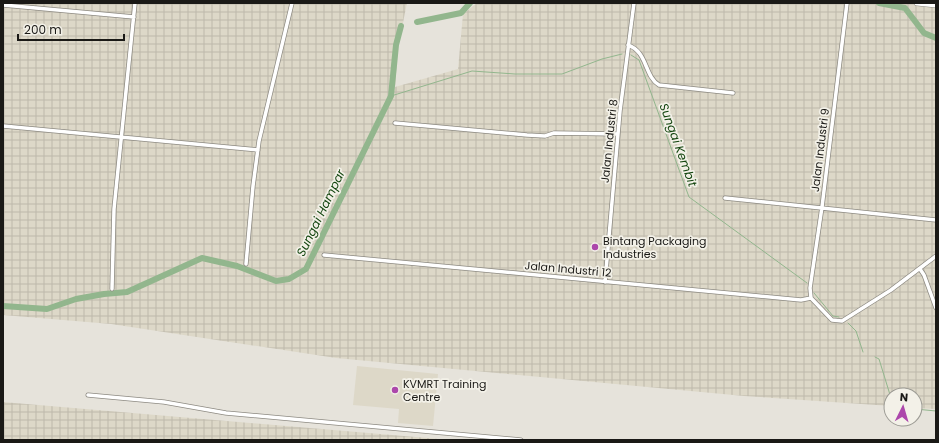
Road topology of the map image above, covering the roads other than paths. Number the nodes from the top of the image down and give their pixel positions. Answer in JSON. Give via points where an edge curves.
{"nodes":[{"id":1,"x":135,"y":3,"type":"edge"},
{"id":2,"x":292,"y":3,"type":"edge"},
{"id":3,"x":634,"y":3,"type":"edge"},
{"id":4,"x":847,"y":3,"type":"edge"},
{"id":5,"x":917,"y":3,"type":"edge"},
{"id":6,"x":3,"y":5,"type":"edge"},
{"id":7,"x":936,"y":5,"type":"edge"},
{"id":8,"x":134,"y":17,"type":"junction"},
{"id":9,"x":628,"y":45,"type":"junction"},
{"id":10,"x":733,"y":93,"type":"dead end"},
{"id":11,"x":395,"y":123,"type":"dead end"},
{"id":12,"x":3,"y":126,"type":"edge"},
{"id":13,"x":618,"y":134,"type":"junction"},
{"id":14,"x":122,"y":137,"type":"junction"},
{"id":15,"x":258,"y":150,"type":"junction"},
{"id":16,"x":724,"y":198,"type":"dead end"},
{"id":17,"x":822,"y":207,"type":"junction"},
{"id":18,"x":936,"y":220,"type":"edge"},
{"id":19,"x":324,"y":255,"type":"dead end"},
{"id":20,"x":936,"y":256,"type":"edge"},
{"id":21,"x":246,"y":264,"type":"dead end"},
{"id":22,"x":920,"y":269,"type":"junction"},
{"id":23,"x":605,"y":282,"type":"junction"},
{"id":24,"x":112,"y":289,"type":"dead end"},
{"id":25,"x":811,"y":298,"type":"junction"},
{"id":26,"x":936,"y":308,"type":"edge"},
{"id":27,"x":88,"y":395,"type":"dead end"},
{"id":28,"x":521,"y":440,"type":"edge"}],
"edges":[{"from":1,"to":8,"type":"street"},
{"from":2,"to":15,"type":"street"},
{"from":3,"to":9,"type":"street","name":"Jalan Industri 8"},
{"from":4,"to":17,"type":"street","name":"Jalan Industri 9"},
{"from":5,"to":7,"type":"street"},
{"from":6,"to":8,"type":"street"},
{"from":8,"to":14,"type":"street"},
{"from":9,"to":10,"type":"street","via":[[640,53],[659,85]]},
{"from":9,"to":13,"type":"street","name":"Jalan Industri 8"},
{"from":11,"to":13,"type":"street","via":[[545,136],[554,133]]},
{"from":12,"to":14,"type":"street"},
{"from":13,"to":23,"type":"street","name":"Jalan Industri 8"},
{"from":14,"to":15,"type":"street"},
{"from":14,"to":24,"type":"street","via":[[114,209]]},
{"from":15,"to":21,"type":"street"},
{"from":16,"to":17,"type":"street"},
{"from":17,"to":18,"type":"street"},
{"from":17,"to":25,"type":"street","name":"Jalan Industri 9","via":[[810,288]]},
{"from":19,"to":23,"type":"street","name":"Jalan Industri 12"},
{"from":20,"to":22,"type":"street"},
{"from":22,"to":25,"type":"street","via":[[892,290],[839,322],[832,320]]},
{"from":22,"to":26,"type":"street"},
{"from":23,"to":25,"type":"street","name":"Jalan Industri 12","via":[[801,300]]},
{"from":27,"to":28,"type":"street","via":[[164,402],[226,413]]}]}
